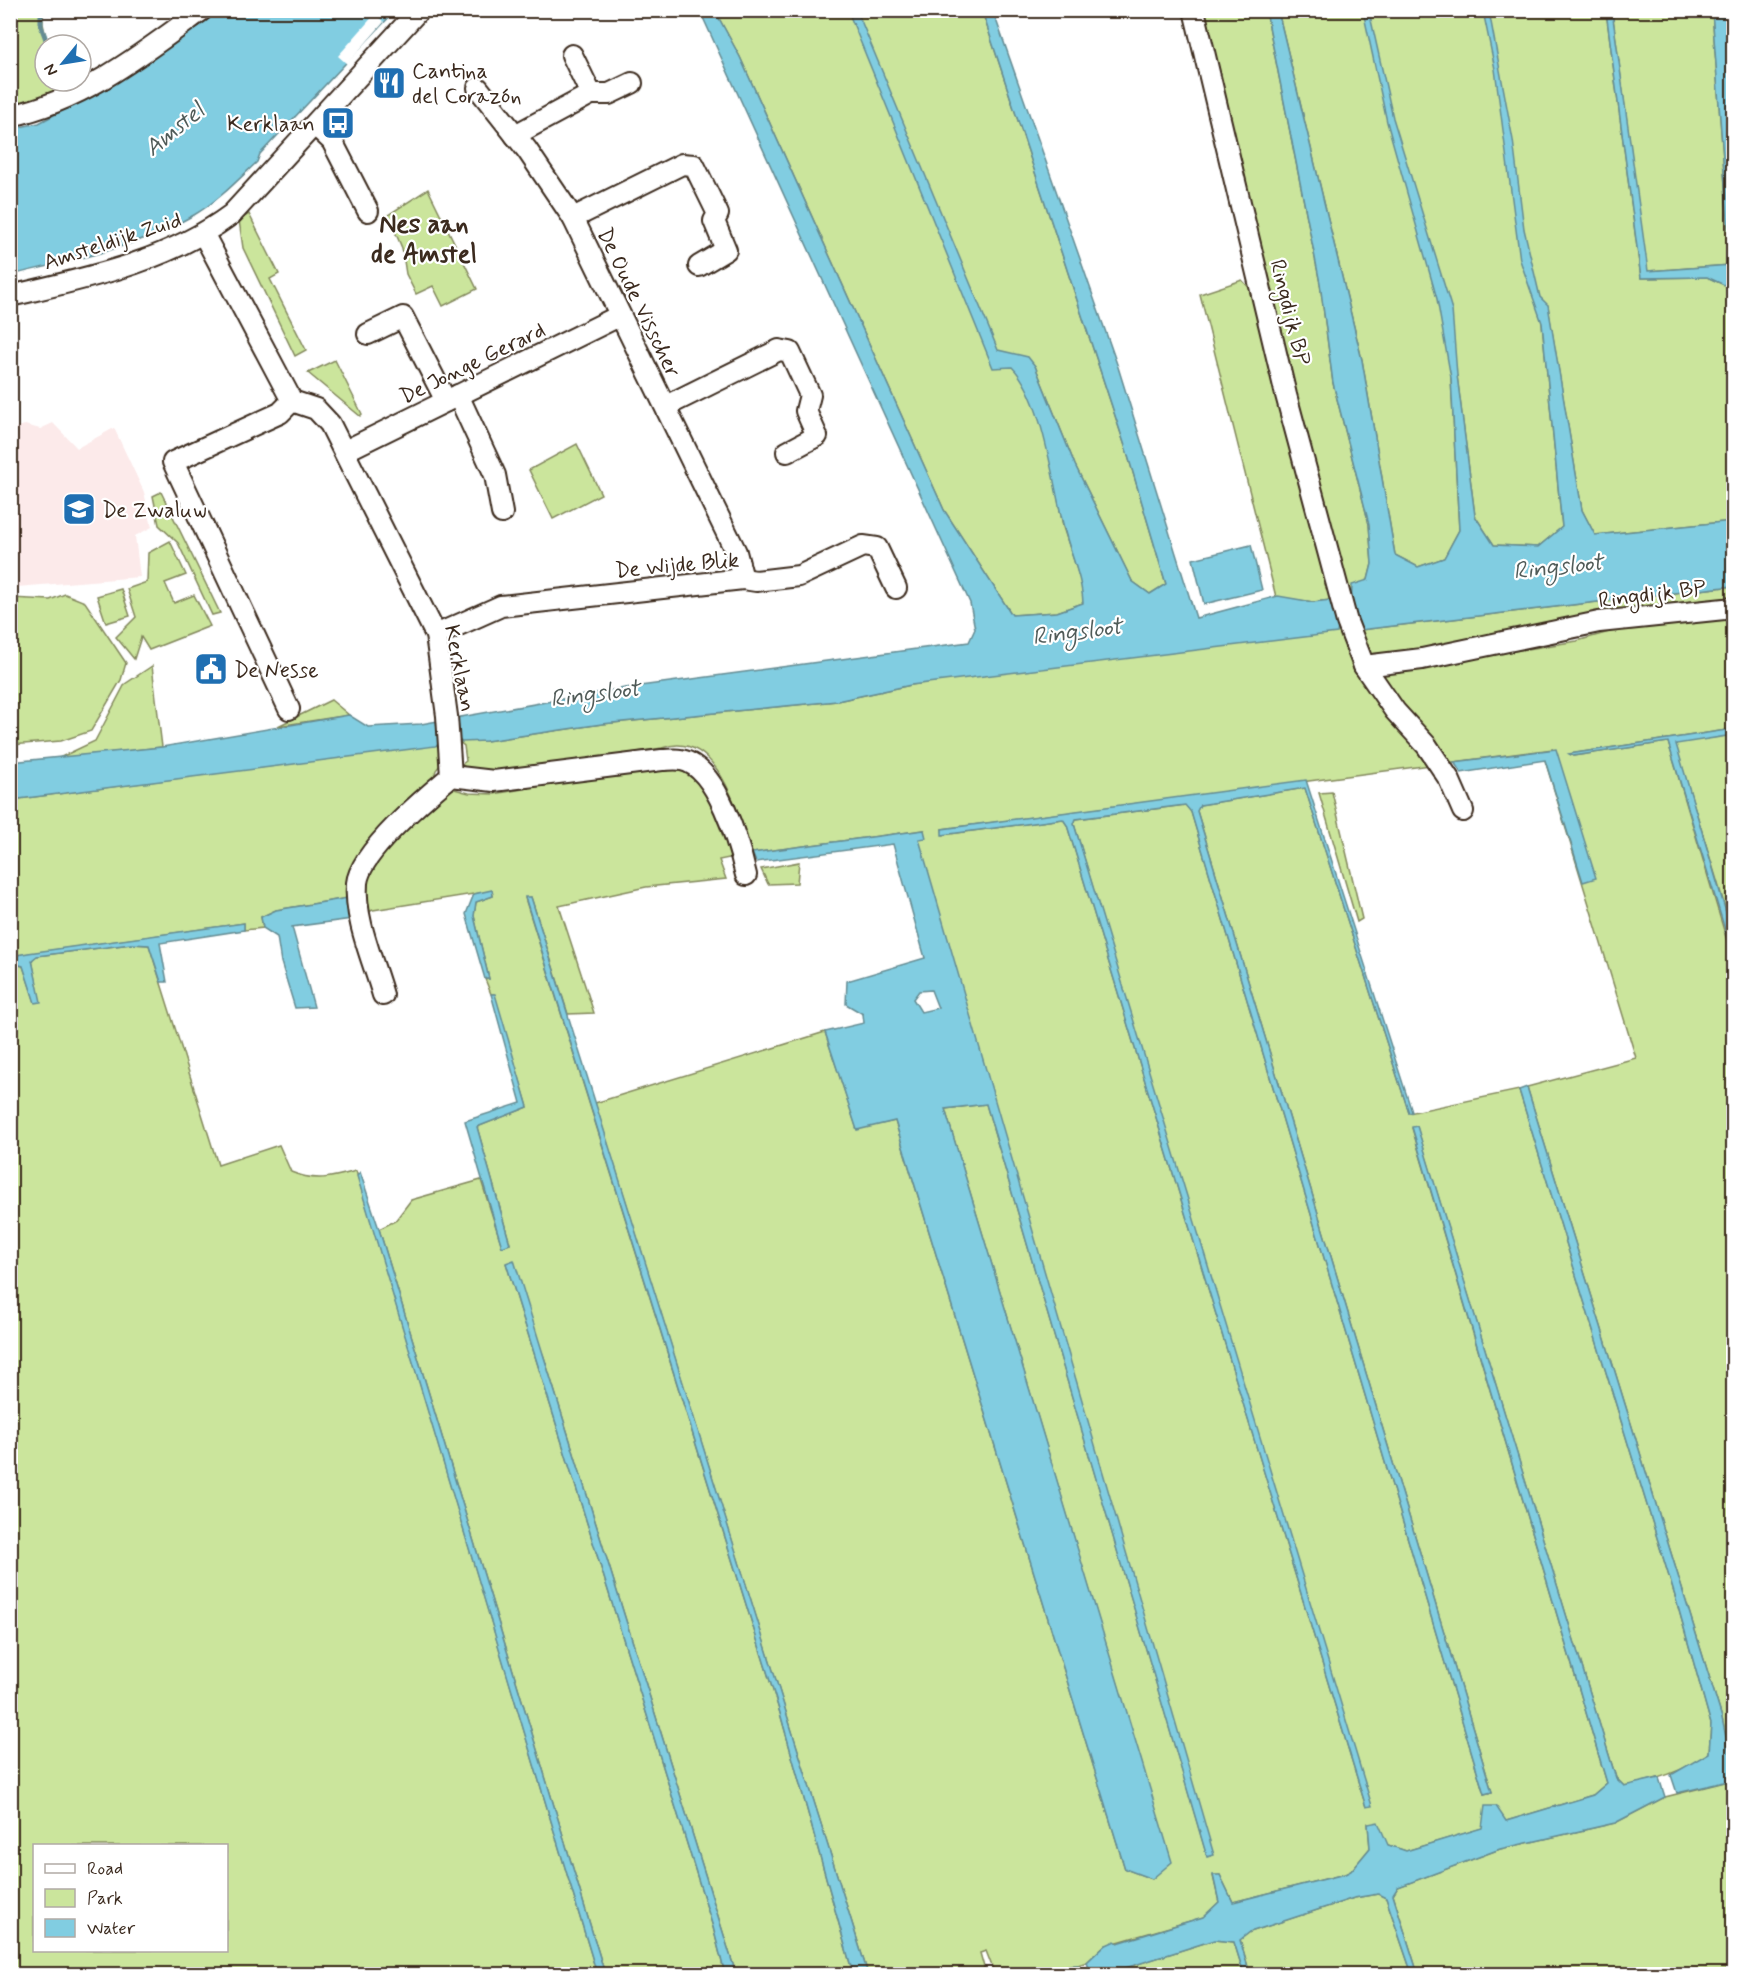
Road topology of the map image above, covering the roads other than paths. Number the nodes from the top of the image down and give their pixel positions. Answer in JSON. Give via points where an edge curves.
{"nodes":[{"id":1,"x":202,"y":10,"type":"edge"},
{"id":2,"x":419,"y":10,"type":"edge"},
{"id":3,"x":1194,"y":10,"type":"edge"},
{"id":4,"x":572,"y":55,"type":"dead end"},
{"id":5,"x":632,"y":83,"type":"dead end"},
{"id":6,"x":478,"y":88,"type":"dead end"},
{"id":7,"x":591,"y":94,"type":"junction"},
{"id":8,"x":10,"y":116,"type":"edge"},
{"id":9,"x":315,"y":125,"type":"junction"},
{"id":10,"x":515,"y":135,"type":"junction"},
{"id":11,"x":368,"y":211,"type":"dead end"},
{"id":12,"x":573,"y":218,"type":"junction"},
{"id":13,"x":204,"y":235,"type":"junction"},
{"id":14,"x":699,"y":266,"type":"dead end"},
{"id":15,"x":10,"y":296,"type":"edge"},
{"id":16,"x":619,"y":316,"type":"junction"},
{"id":17,"x":368,"y":334,"type":"dead end"},
{"id":18,"x":452,"y":398,"type":"junction"},
{"id":19,"x":292,"y":401,"type":"junction"},
{"id":20,"x":666,"y":406,"type":"junction"},
{"id":21,"x":345,"y":451,"type":"junction"},
{"id":22,"x":787,"y":452,"type":"dead end"},
{"id":23,"x":502,"y":513,"type":"dead end"},
{"id":24,"x":743,"y":579,"type":"junction"},
{"id":25,"x":896,"y":588,"type":"dead end"},
{"id":26,"x":1724,"y":609,"type":"edge"},
{"id":27,"x":436,"y":635,"type":"junction"},
{"id":28,"x":1364,"y":666,"type":"junction"},
{"id":29,"x":289,"y":710,"type":"dead end"},
{"id":30,"x":451,"y":776,"type":"junction"},
{"id":31,"x":1463,"y":811,"type":"dead end"},
{"id":32,"x":747,"y":875,"type":"dead end"},
{"id":33,"x":384,"y":995,"type":"dead end"}],
"edges":[{"from":1,"to":8,"type":"street","via":[[102,81],[64,101]]},
{"from":2,"to":9,"type":"street","name":"Amsteldijk Zuid"},
{"from":3,"to":28,"type":"street","name":"Ringdijk BP","via":[[1286,395],[1345,615]]},
{"from":4,"to":7,"type":"street"},
{"from":5,"to":7,"type":"street","via":[[609,94]]},
{"from":6,"to":10,"type":"street","name":"De Oude Visscher"},
{"from":7,"to":10,"type":"street"},
{"from":9,"to":11,"type":"street","via":[[332,141]]},
{"from":9,"to":13,"type":"street","name":"Amsteldijk Zuid","via":[[232,214]]},
{"from":10,"to":12,"type":"street","name":"De Oude Visscher"},
{"from":12,"to":14,"type":"street","name":"De Oude Visscher","via":[[682,164],[694,165],[718,214],[714,221],[726,250]]},
{"from":12,"to":16,"type":"street","name":"De Oude Visscher"},
{"from":13,"to":15,"type":"street","name":"Amsteldijk Zuid","via":[[100,274]]},
{"from":13,"to":19,"type":"street"},
{"from":16,"to":18,"type":"street","name":"De Jonge Gerard"},
{"from":16,"to":20,"type":"street","name":"De Oude Visscher"},
{"from":17,"to":18,"type":"street","via":[[403,317]]},
{"from":18,"to":21,"type":"street","name":"De Jonge Gerard"},
{"from":18,"to":23,"type":"street","via":[[495,475]]},
{"from":19,"to":21,"type":"street","name":"Kerklaan","via":[[316,409],[330,423]]},
{"from":19,"to":29,"type":"street","via":[[280,413],[172,462]]},
{"from":20,"to":22,"type":"street","name":"De Oude Visscher","via":[[780,350],[790,352],[810,395],[806,411],[817,436]]},
{"from":20,"to":24,"type":"street","name":"De Oude Visscher","via":[[736,552]]},
{"from":21,"to":27,"type":"street","name":"Kerklaan"},
{"from":24,"to":25,"type":"street","name":"De Wijde Blik","via":[[799,576],[863,546],[877,548]]},
{"from":24,"to":27,"type":"street","name":"De Wijde Blik","via":[[501,606]]},
{"from":26,"to":28,"type":"street","name":"Ringdijk BP","via":[[1599,622],[1422,659]]},
{"from":27,"to":30,"type":"street","name":"Kerklaan"},
{"from":28,"to":31,"type":"street","via":[[1395,711],[1427,746],[1449,779]]},
{"from":30,"to":32,"type":"street","via":[[494,781],[683,760],[706,776],[720,801]]},
{"from":30,"to":33,"type":"street","via":[[404,816],[371,855],[357,880],[359,911]]}]}
